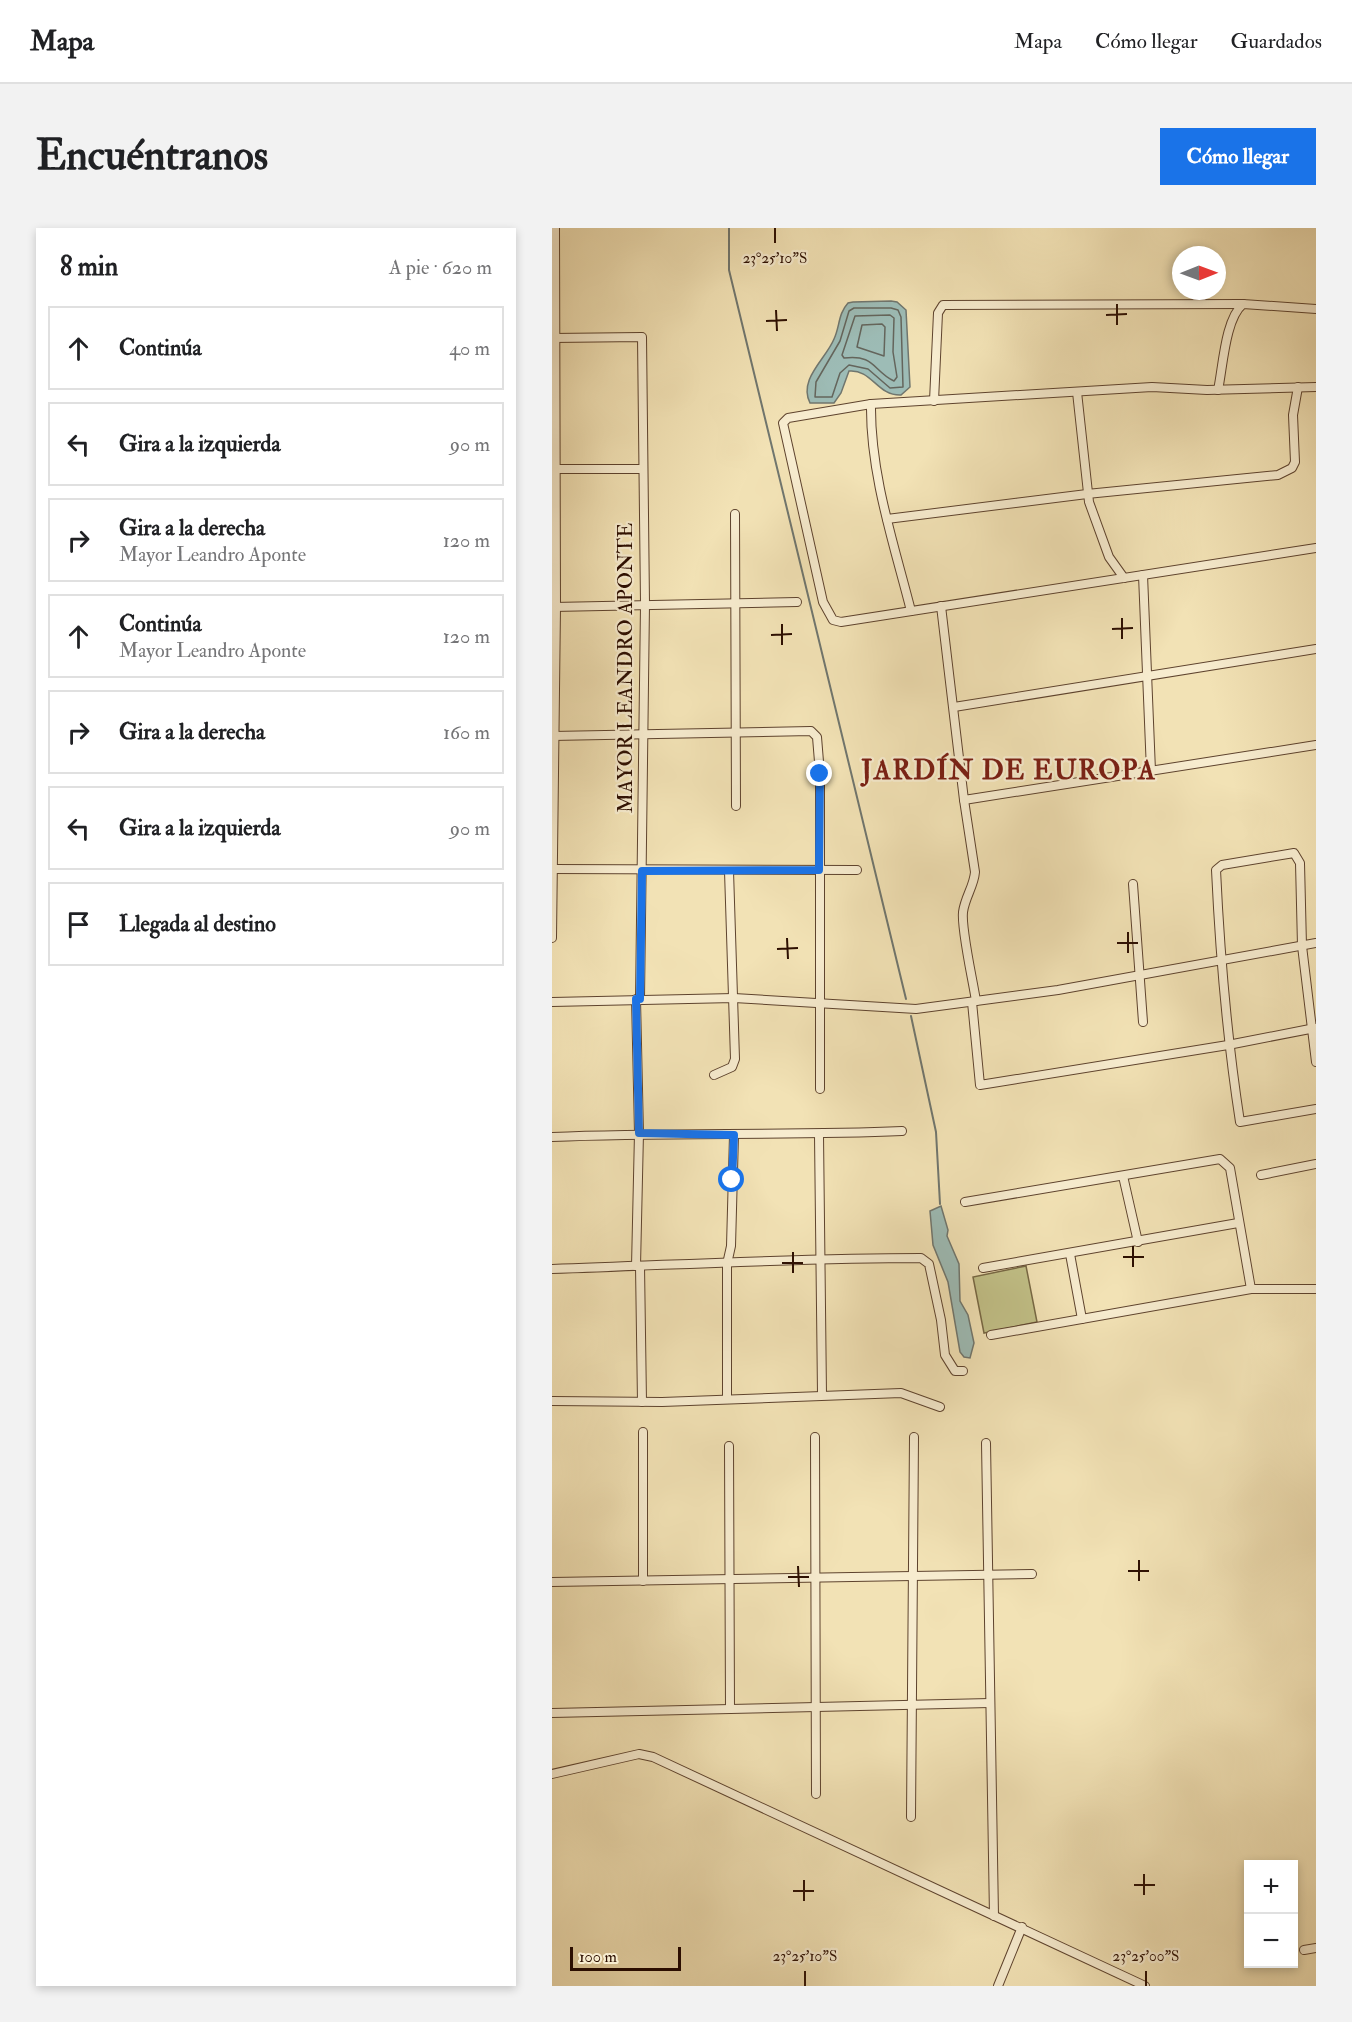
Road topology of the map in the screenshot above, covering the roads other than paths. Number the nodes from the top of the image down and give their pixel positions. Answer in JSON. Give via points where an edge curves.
{"nodes":[{"id":1,"x":555,"y":228,"type":"edge"},
{"id":2,"x":1243,"y":304,"type":"junction"},
{"id":3,"x":1316,"y":309,"type":"edge"},
{"id":4,"x":553,"y":338,"type":"edge"},
{"id":5,"x":1298,"y":387,"type":"junction"},
{"id":6,"x":1316,"y":387,"type":"edge"},
{"id":7,"x":1218,"y":390,"type":"junction"},
{"id":8,"x":1077,"y":392,"type":"junction"},
{"id":9,"x":934,"y":401,"type":"junction"},
{"id":10,"x":871,"y":404,"type":"junction"},
{"id":11,"x":554,"y":469,"type":"edge"},
{"id":12,"x":643,"y":469,"type":"junction"},
{"id":13,"x":1087,"y":494,"type":"junction"},
{"id":14,"x":735,"y":514,"type":"dead end"},
{"id":15,"x":887,"y":519,"type":"junction"},
{"id":16,"x":1316,"y":548,"type":"edge"},
{"id":17,"x":1143,"y":575,"type":"junction"},
{"id":18,"x":1124,"y":578,"type":"junction"},
{"id":19,"x":736,"y":602,"type":"junction"},
{"id":20,"x":797,"y":602,"type":"dead end"},
{"id":21,"x":645,"y":604,"type":"junction"},
{"id":22,"x":941,"y":606,"type":"junction"},
{"id":23,"x":554,"y":607,"type":"edge"},
{"id":24,"x":911,"y":611,"type":"junction"},
{"id":25,"x":1316,"y":649,"type":"edge"},
{"id":26,"x":1147,"y":675,"type":"junction"},
{"id":27,"x":954,"y":707,"type":"junction"},
{"id":28,"x":735,"y":732,"type":"junction"},
{"id":29,"x":644,"y":733,"type":"junction"},
{"id":30,"x":552,"y":736,"type":"edge"},
{"id":31,"x":1316,"y":745,"type":"edge"},
{"id":32,"x":1151,"y":771,"type":"junction"},
{"id":33,"x":964,"y":800,"type":"junction"},
{"id":34,"x":736,"y":806,"type":"dead end"},
{"id":35,"x":552,"y":869,"type":"edge"},
{"id":36,"x":819,"y":870,"type":"junction"},
{"id":37,"x":857,"y":870,"type":"dead end"},
{"id":38,"x":642,"y":871,"type":"junction"},
{"id":39,"x":729,"y":871,"type":"junction"},
{"id":40,"x":1132,"y":884,"type":"dead end"},
{"id":41,"x":552,"y":938,"type":"edge"},
{"id":42,"x":1316,"y":943,"type":"edge"},
{"id":43,"x":1302,"y":946,"type":"junction"},
{"id":44,"x":1220,"y":963,"type":"junction"},
{"id":45,"x":1139,"y":976,"type":"junction"},
{"id":46,"x":734,"y":998,"type":"junction"},
{"id":47,"x":638,"y":999,"type":"junction"},
{"id":48,"x":552,"y":1002,"type":"edge"},
{"id":49,"x":819,"y":1002,"type":"junction"},
{"id":50,"x":974,"y":1002,"type":"junction"},
{"id":51,"x":1143,"y":1022,"type":"dead end"},
{"id":52,"x":1314,"y":1029,"type":"edge"},
{"id":53,"x":1228,"y":1045,"type":"junction"},
{"id":54,"x":1316,"y":1062,"type":"edge"},
{"id":55,"x":714,"y":1075,"type":"dead end"},
{"id":56,"x":820,"y":1089,"type":"dead end"},
{"id":57,"x":1316,"y":1109,"type":"edge"},
{"id":58,"x":902,"y":1131,"type":"dead end"},
{"id":59,"x":639,"y":1133,"type":"junction"},
{"id":60,"x":819,"y":1134,"type":"junction"},
{"id":61,"x":734,"y":1135,"type":"junction"},
{"id":62,"x":552,"y":1137,"type":"edge"},
{"id":63,"x":1316,"y":1164,"type":"edge"},
{"id":64,"x":1261,"y":1174,"type":"dead end"},
{"id":65,"x":1123,"y":1176,"type":"junction"},
{"id":66,"x":965,"y":1202,"type":"dead end"},
{"id":67,"x":1238,"y":1223,"type":"junction"},
{"id":68,"x":1138,"y":1242,"type":"junction"},
{"id":69,"x":1071,"y":1254,"type":"junction"},
{"id":70,"x":821,"y":1258,"type":"junction"},
{"id":71,"x":727,"y":1264,"type":"junction"},
{"id":72,"x":638,"y":1266,"type":"junction"},
{"id":73,"x":983,"y":1268,"type":"dead end"},
{"id":74,"x":552,"y":1269,"type":"edge"},
{"id":75,"x":1251,"y":1289,"type":"junction"},
{"id":76,"x":1316,"y":1289,"type":"edge"},
{"id":77,"x":1082,"y":1319,"type":"junction"},
{"id":78,"x":991,"y":1335,"type":"dead end"},
{"id":79,"x":963,"y":1371,"type":"dead end"},
{"id":80,"x":822,"y":1394,"type":"junction"},
{"id":81,"x":727,"y":1397,"type":"junction"},
{"id":82,"x":552,"y":1401,"type":"edge"},
{"id":83,"x":642,"y":1402,"type":"junction"},
{"id":84,"x":940,"y":1407,"type":"dead end"},
{"id":85,"x":643,"y":1432,"type":"dead end"},
{"id":86,"x":815,"y":1437,"type":"dead end"},
{"id":87,"x":914,"y":1437,"type":"dead end"},
{"id":88,"x":986,"y":1443,"type":"dead end"},
{"id":89,"x":729,"y":1446,"type":"dead end"},
{"id":90,"x":1032,"y":1574,"type":"dead end"},
{"id":91,"x":988,"y":1575,"type":"junction"},
{"id":92,"x":913,"y":1576,"type":"junction"},
{"id":93,"x":816,"y":1578,"type":"junction"},
{"id":94,"x":729,"y":1580,"type":"junction"},
{"id":95,"x":644,"y":1581,"type":"junction"},
{"id":96,"x":552,"y":1582,"type":"edge"},
{"id":97,"x":990,"y":1703,"type":"junction"},
{"id":98,"x":912,"y":1705,"type":"junction"},
{"id":99,"x":816,"y":1707,"type":"junction"},
{"id":100,"x":730,"y":1709,"type":"junction"},
{"id":101,"x":552,"y":1713,"type":"edge"},
{"id":102,"x":552,"y":1774,"type":"edge"},
{"id":103,"x":816,"y":1794,"type":"dead end"},
{"id":104,"x":911,"y":1816,"type":"dead end"},
{"id":105,"x":994,"y":1916,"type":"junction"},
{"id":106,"x":1022,"y":1927,"type":"junction"},
{"id":107,"x":1316,"y":1948,"type":"edge"},
{"id":108,"x":1304,"y":1950,"type":"dead end"},
{"id":109,"x":998,"y":1986,"type":"edge"},
{"id":110,"x":1145,"y":1986,"type":"edge"}],
"edges":[{"from":1,"to":4,"type":"street"},
{"from":2,"to":3,"type":"street"},
{"from":2,"to":7,"type":"street","via":[[1230,326]]},
{"from":2,"to":9,"type":"street","via":[[943,304],[938,313]]},
{"from":4,"to":11,"type":"street"},
{"from":4,"to":12,"type":"street","name":"MAYOR LEANDRO APONTE","via":[[642,337]]},
{"from":5,"to":6,"type":"street"},
{"from":5,"to":7,"type":"street"},
{"from":5,"to":13,"type":"street","via":[[1292,468],[1278,475]]},
{"from":7,"to":8,"type":"street","via":[[1152,387]]},
{"from":8,"to":9,"type":"street"},
{"from":8,"to":13,"type":"street"},
{"from":9,"to":10,"type":"street"},
{"from":10,"to":15,"type":"street","via":[[870,434]]},
{"from":10,"to":24,"type":"street","via":[[788,417],[783,430],[820,590],[833,620]]},
{"from":11,"to":12,"type":"street"},
{"from":11,"to":23,"type":"street"},
{"from":12,"to":21,"type":"street","name":"MAYOR LEANDRO APONTE"},
{"from":13,"to":15,"type":"street"},
{"from":13,"to":18,"type":"street","via":[[1108,557]]},
{"from":14,"to":19,"type":"street"},
{"from":15,"to":24,"type":"street"},
{"from":16,"to":17,"type":"street"},
{"from":17,"to":18,"type":"street"},
{"from":17,"to":26,"type":"street"},
{"from":18,"to":22,"type":"street"},
{"from":19,"to":20,"type":"street"},
{"from":19,"to":21,"type":"street"},
{"from":19,"to":28,"type":"street"},
{"from":21,"to":23,"type":"street"},
{"from":21,"to":29,"type":"street","name":"MAYOR LEANDRO APONTE"},
{"from":22,"to":24,"type":"street"},
{"from":22,"to":27,"type":"street"},
{"from":23,"to":30,"type":"street"},
{"from":25,"to":26,"type":"street"},
{"from":26,"to":27,"type":"street"},
{"from":26,"to":32,"type":"street"},
{"from":27,"to":33,"type":"street"},
{"from":28,"to":29,"type":"street"},
{"from":28,"to":34,"type":"street"},
{"from":28,"to":36,"type":"street","via":[[811,731],[817,737]]},
{"from":29,"to":30,"type":"street"},
{"from":29,"to":38,"type":"street","name":"MAYOR LEANDRO APONTE"},
{"from":30,"to":35,"type":"street"},
{"from":31,"to":32,"type":"street"},
{"from":32,"to":33,"type":"street"},
{"from":33,"to":50,"type":"street","via":[[975,882],[962,914]]},
{"from":35,"to":38,"type":"street"},
{"from":35,"to":41,"type":"street"},
{"from":36,"to":37,"type":"street"},
{"from":36,"to":39,"type":"street"},
{"from":36,"to":49,"type":"street"},
{"from":38,"to":39,"type":"street"},
{"from":38,"to":47,"type":"street","name":"MAYOR LEANDRO APONTE"},
{"from":39,"to":46,"type":"street"},
{"from":40,"to":45,"type":"street"},
{"from":42,"to":43,"type":"street"},
{"from":43,"to":44,"type":"street"},
{"from":43,"to":44,"type":"street","via":[[1302,875],[1294,853],[1222,865],[1216,870]]},
{"from":43,"to":52,"type":"street"},
{"from":44,"to":45,"type":"street"},
{"from":44,"to":53,"type":"street"},
{"from":45,"to":50,"type":"street"},
{"from":45,"to":51,"type":"street"},
{"from":46,"to":47,"type":"street"},
{"from":46,"to":49,"type":"street"},
{"from":46,"to":55,"type":"street","via":[[735,1059],[732,1067]]},
{"from":47,"to":48,"type":"street"},
{"from":47,"to":59,"type":"street","name":"MAYOR LEANDRO APONTE"},
{"from":49,"to":50,"type":"street","via":[[916,1009]]},
{"from":49,"to":56,"type":"street"},
{"from":50,"to":53,"type":"street","via":[[980,1085]]},
{"from":52,"to":53,"type":"street"},
{"from":52,"to":54,"type":"street"},
{"from":53,"to":57,"type":"street","via":[[1240,1122]]},
{"from":58,"to":60,"type":"street"},
{"from":59,"to":61,"type":"street"},
{"from":59,"to":62,"type":"street"},
{"from":59,"to":72,"type":"street","name":"MAYOR LEANDRO APONTE"},
{"from":60,"to":61,"type":"street"},
{"from":60,"to":70,"type":"street"},
{"from":61,"to":71,"type":"street","via":[[731,1246]]},
{"from":63,"to":64,"type":"street"},
{"from":65,"to":66,"type":"street"},
{"from":65,"to":67,"type":"street","via":[[1220,1159],[1230,1168]]},
{"from":65,"to":68,"type":"street"},
{"from":67,"to":68,"type":"street"},
{"from":67,"to":75,"type":"street"},
{"from":68,"to":69,"type":"street"},
{"from":69,"to":73,"type":"street"},
{"from":69,"to":77,"type":"street"},
{"from":70,"to":71,"type":"street"},
{"from":70,"to":79,"type":"street","via":[[921,1258],[929,1264],[942,1320],[945,1355],[955,1371]]},
{"from":70,"to":80,"type":"street"},
{"from":71,"to":72,"type":"street"},
{"from":71,"to":81,"type":"street"},
{"from":72,"to":74,"type":"street"},
{"from":72,"to":83,"type":"street","name":"MAYOR LEANDRO APONTE"},
{"from":75,"to":76,"type":"street"},
{"from":75,"to":77,"type":"street"},
{"from":77,"to":78,"type":"street"},
{"from":80,"to":81,"type":"street"},
{"from":80,"to":84,"type":"street","via":[[901,1393]]},
{"from":81,"to":83,"type":"street"},
{"from":82,"to":83,"type":"street"},
{"from":85,"to":95,"type":"street"},
{"from":86,"to":93,"type":"street"},
{"from":87,"to":92,"type":"street"},
{"from":88,"to":91,"type":"street"},
{"from":89,"to":94,"type":"street"},
{"from":90,"to":91,"type":"street"},
{"from":91,"to":92,"type":"street"},
{"from":91,"to":97,"type":"street"},
{"from":92,"to":93,"type":"street"},
{"from":92,"to":98,"type":"street"},
{"from":93,"to":94,"type":"street"},
{"from":93,"to":99,"type":"street"},
{"from":94,"to":95,"type":"street"},
{"from":94,"to":100,"type":"street"},
{"from":95,"to":96,"type":"street"},
{"from":97,"to":98,"type":"street"},
{"from":97,"to":105,"type":"street"},
{"from":98,"to":99,"type":"street"},
{"from":98,"to":104,"type":"street"},
{"from":99,"to":100,"type":"street"},
{"from":99,"to":103,"type":"street"},
{"from":100,"to":101,"type":"street"},
{"from":102,"to":105,"type":"street","via":[[639,1754],[653,1757]]},
{"from":105,"to":106,"type":"street"},
{"from":106,"to":109,"type":"street"},
{"from":106,"to":110,"type":"street"},
{"from":107,"to":108,"type":"street"}]}
